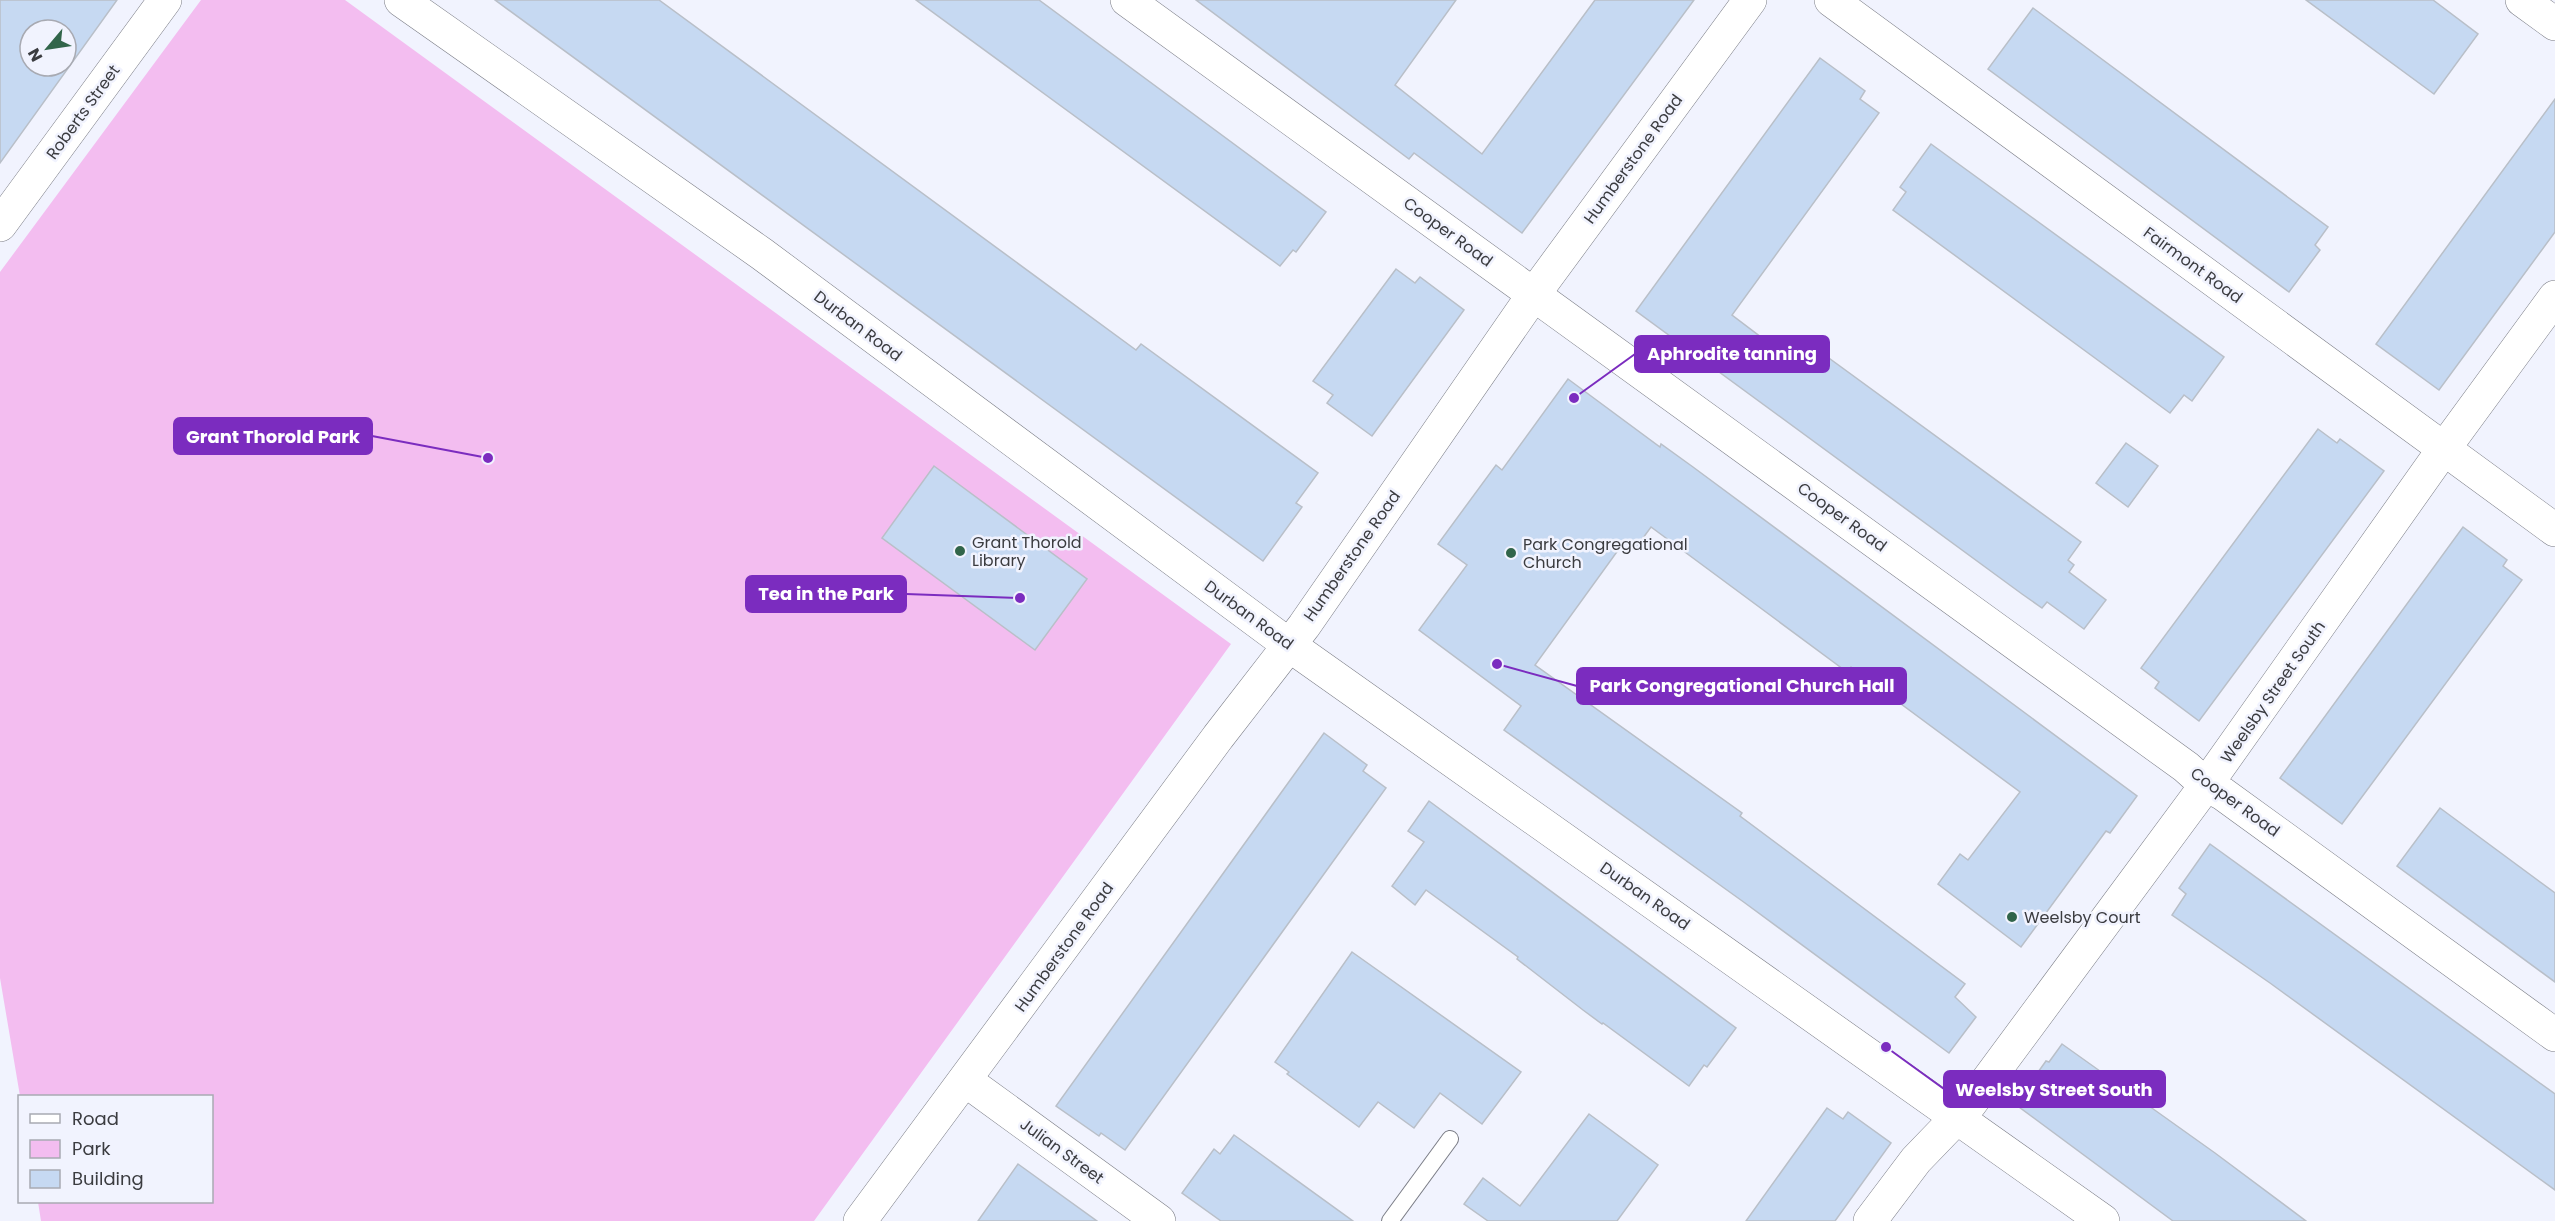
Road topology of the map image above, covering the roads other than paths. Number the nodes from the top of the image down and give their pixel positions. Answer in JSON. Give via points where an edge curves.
{"nodes":[{"id":1,"x":165,"y":0,"type":"edge"},
{"id":2,"x":401,"y":0,"type":"edge"},
{"id":3,"x":1127,"y":0,"type":"edge"},
{"id":4,"x":1750,"y":0,"type":"edge"},
{"id":5,"x":1831,"y":0,"type":"edge"},
{"id":6,"x":2522,"y":0,"type":"edge"},
{"id":7,"x":2555,"y":24,"type":"edge"},
{"id":8,"x":0,"y":225,"type":"edge"},
{"id":9,"x":1534,"y":294,"type":"junction"},
{"id":10,"x":2555,"y":297,"type":"edge"},
{"id":11,"x":2443,"y":450,"type":"junction"},
{"id":12,"x":2555,"y":530,"type":"edge"},
{"id":13,"x":1289,"y":645,"type":"junction"},
{"id":14,"x":2206,"y":785,"type":"junction"},
{"id":15,"x":2555,"y":1035,"type":"edge"},
{"id":16,"x":965,"y":1080,"type":"junction"},
{"id":17,"x":1958,"y":1116,"type":"junction"},
{"id":18,"x":1450,"y":1138,"type":"dead end"},
{"id":19,"x":860,"y":1221,"type":"edge"},
{"id":20,"x":1159,"y":1221,"type":"edge"},
{"id":21,"x":1390,"y":1221,"type":"edge"},
{"id":22,"x":1870,"y":1221,"type":"edge"},
{"id":23,"x":2103,"y":1221,"type":"edge"}],
"edges":[{"from":1,"to":8,"type":"street","name":"Roberts Street"},
{"from":2,"to":13,"type":"street","name":"Durban Road","via":[[762,254]]},
{"from":3,"to":9,"type":"street","name":"Cooper Road"},
{"from":4,"to":9,"type":"street","name":"Humberstone Road"},
{"from":5,"to":11,"type":"street","name":"Fairmont Road"},
{"from":6,"to":7,"type":"street"},
{"from":9,"to":13,"type":"street","name":"Humberstone Road"},
{"from":9,"to":14,"type":"street","name":"Cooper Road","via":[[2177,760]]},
{"from":10,"to":11,"type":"street","name":"Weelsby Street South"},
{"from":11,"to":12,"type":"street","name":"Fairmont Road"},
{"from":11,"to":14,"type":"street","name":"Weelsby Street South"},
{"from":13,"to":16,"type":"street","name":"Humberstone Road"},
{"from":13,"to":17,"type":"street","name":"Durban Road"},
{"from":14,"to":15,"type":"street","name":"Cooper Road"},
{"from":14,"to":17,"type":"street","name":"Weelsby Street South"},
{"from":16,"to":19,"type":"street","name":"Humberstone Road"},
{"from":16,"to":20,"type":"street","name":"Julian Street"},
{"from":17,"to":22,"type":"street","name":"Weelsby Street South","via":[[1916,1160]]},
{"from":17,"to":23,"type":"street","name":"Durban Road"},
{"from":18,"to":21,"type":"lane"}]}
